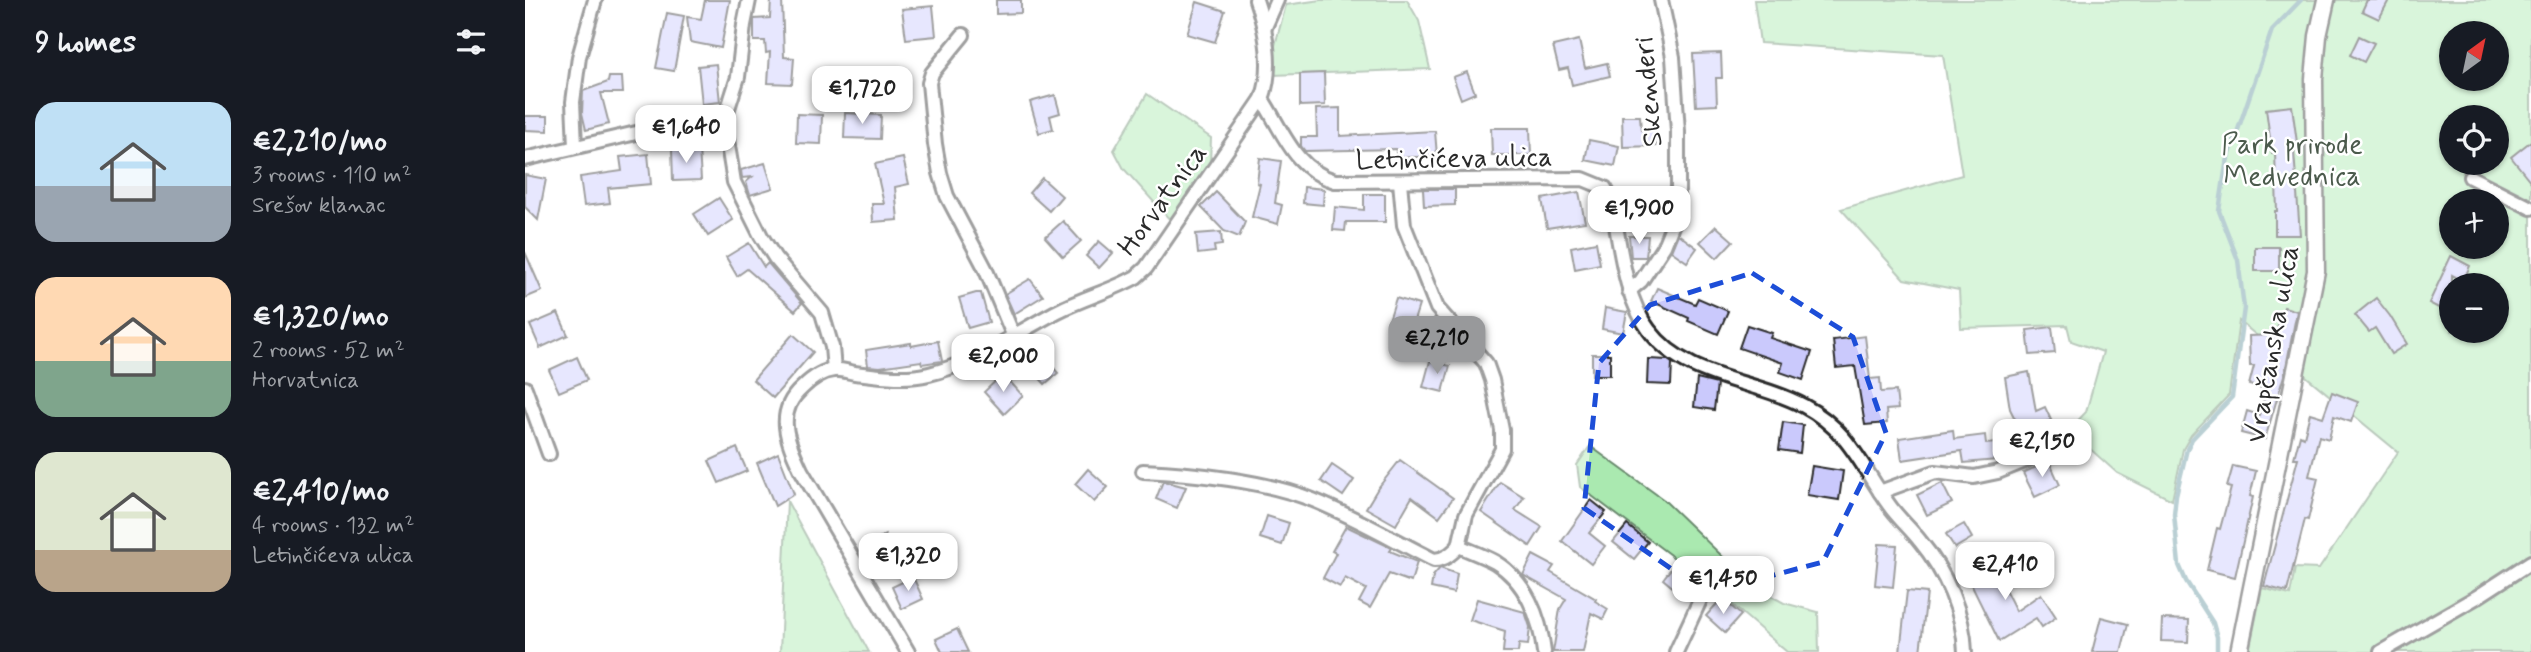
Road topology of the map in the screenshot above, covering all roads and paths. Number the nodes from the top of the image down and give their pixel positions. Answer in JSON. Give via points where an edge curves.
{"nodes":[{"id":1,"x":596,"y":0,"type":"edge"},
{"id":2,"x":749,"y":0,"type":"edge"},
{"id":3,"x":1256,"y":0,"type":"edge"},
{"id":4,"x":1277,"y":0,"type":"edge"},
{"id":5,"x":1661,"y":0,"type":"edge"},
{"id":6,"x":2326,"y":0,"type":"edge"},
{"id":7,"x":1265,"y":27,"type":"junction"},
{"id":8,"x":963,"y":35,"type":"dead end"},
{"id":9,"x":1262,"y":99,"type":"junction"},
{"id":10,"x":724,"y":121,"type":"junction"},
{"id":11,"x":575,"y":146,"type":"junction"},
{"id":12,"x":525,"y":159,"type":"edge"},
{"id":13,"x":2470,"y":177,"type":"dead end"},
{"id":14,"x":1400,"y":182,"type":"junction"},
{"id":15,"x":2531,"y":208,"type":"edge"},
{"id":16,"x":1629,"y":291,"type":"junction"},
{"id":17,"x":1014,"y":337,"type":"junction"},
{"id":18,"x":834,"y":370,"type":"junction"},
{"id":19,"x":525,"y":388,"type":"edge"},
{"id":20,"x":2070,"y":433,"type":"dead end"},
{"id":21,"x":549,"y":454,"type":"dead end"},
{"id":22,"x":1143,"y":471,"type":"dead end"},
{"id":23,"x":1880,"y":492,"type":"junction"},
{"id":24,"x":1459,"y":546,"type":"junction"},
{"id":25,"x":2531,"y":562,"type":"edge"},
{"id":26,"x":1707,"y":585,"type":"dead end"},
{"id":27,"x":908,"y":652,"type":"edge"},
{"id":28,"x":1544,"y":652,"type":"edge"},
{"id":29,"x":1676,"y":652,"type":"edge"},
{"id":30,"x":1965,"y":652,"type":"edge"},
{"id":31,"x":2239,"y":652,"type":"edge"},
{"id":32,"x":2381,"y":652,"type":"edge"}],
"edges":[{"from":1,"to":11,"type":"street","via":[[579,59],[573,102]]},
{"from":2,"to":10,"type":"street","via":[[738,77]]},
{"from":3,"to":7,"type":"street","name":"Horvatnica"},
{"from":4,"to":7,"type":"street","name":"Horvatnica"},
{"from":5,"to":16,"type":"street","name":"Skenderi","via":[[1673,57],[1678,200],[1664,246]]},
{"from":6,"to":31,"type":"street","name":"Vrapčanska ulica","via":[[2314,79],[2316,271]]},
{"from":7,"to":9,"type":"street","name":"Horvatnica","via":[[1268,73]]},
{"from":8,"to":17,"type":"street","via":[[929,83],[935,144],[947,196]]},
{"from":9,"to":14,"type":"street","name":"Letinčićeva ulica","via":[[1290,149],[1317,174],[1345,183]]},
{"from":9,"to":17,"type":"street","name":"Horvatnica","via":[[1136,277],[1057,311]]},
{"from":10,"to":11,"type":"street","via":[[649,130]]},
{"from":10,"to":18,"type":"street","via":[[730,167],[740,197],[775,258],[822,313]]},
{"from":11,"to":12,"type":"street"},
{"from":13,"to":15,"type":"street"},
{"from":14,"to":16,"type":"street","name":"Letinčićeva ulica","via":[[1594,182],[1605,188],[1611,199]]},
{"from":14,"to":24,"type":"street","via":[[1404,225],[1437,308],[1486,363],[1502,430],[1502,450],[1466,515]]},
{"from":16,"to":23,"type":"street","name":"Letinčićeva ulica","via":[[1650,332],[1680,358],[1718,376],[1785,397],[1829,422],[1845,438]]},
{"from":17,"to":18,"type":"street","name":"Horvatnica","via":[[928,374],[890,377]]},
{"from":18,"to":27,"type":"street","via":[[818,375],[799,390],[787,410],[784,429],[801,470]]},
{"from":19,"to":21,"type":"street"},
{"from":20,"to":23,"type":"street","via":[[1998,472],[1974,477],[1935,471]]},
{"from":22,"to":24,"type":"street","via":[[1189,473],[1311,499],[1434,560]]},
{"from":23,"to":30,"type":"street","name":"Letinčićeva ulica","via":[[1935,561],[1958,612]]},
{"from":24,"to":28,"type":"street","via":[[1495,562],[1522,586]]},
{"from":25,"to":32,"type":"street"},
{"from":26,"to":29,"type":"street"}]}
